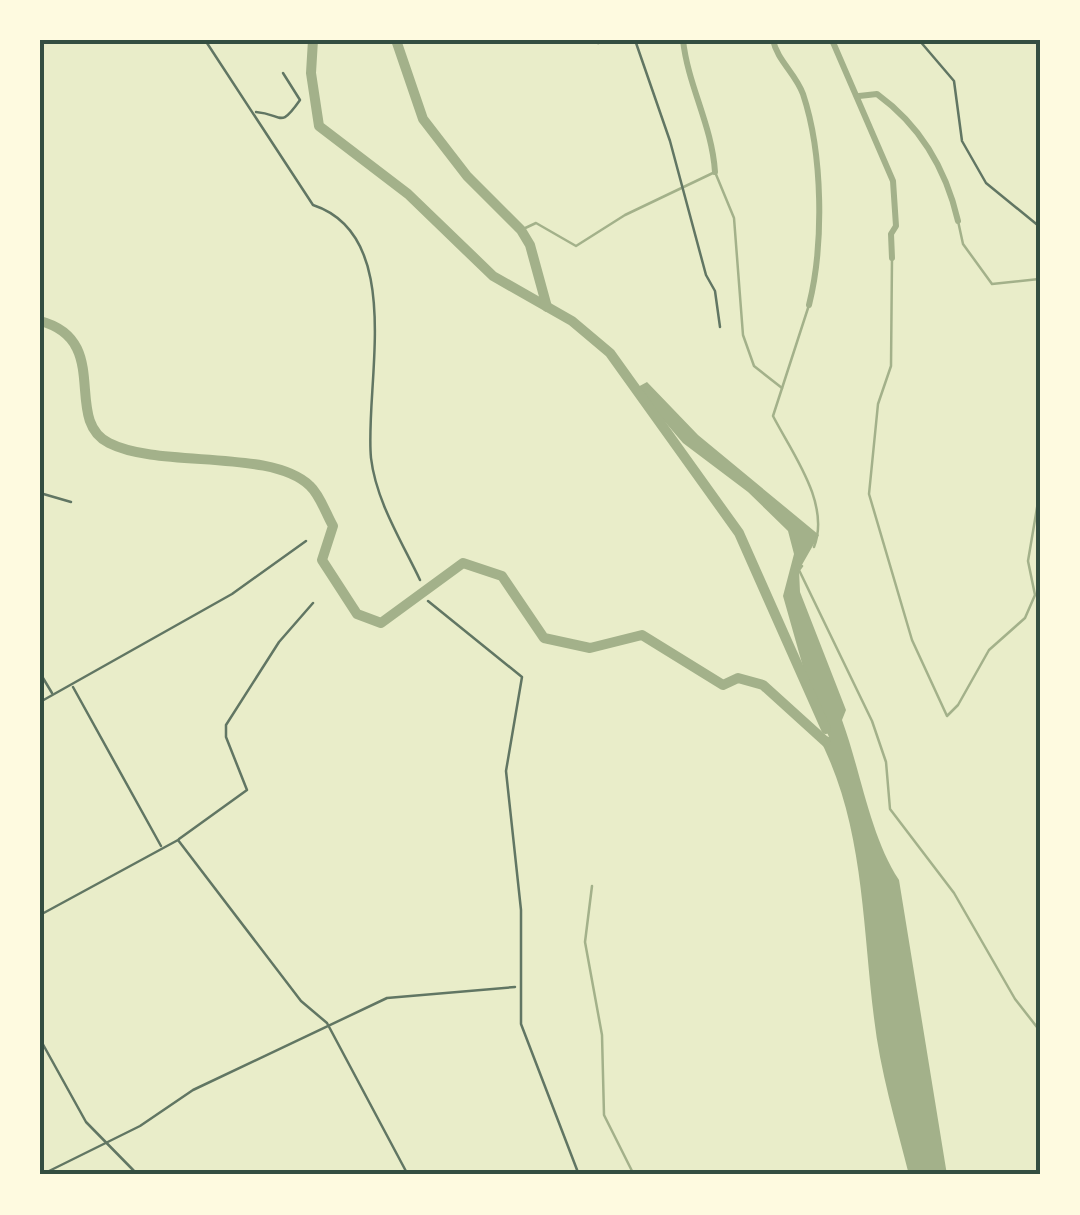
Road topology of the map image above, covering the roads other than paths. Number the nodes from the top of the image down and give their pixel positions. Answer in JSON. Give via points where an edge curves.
{"nodes":[{"id":1,"x":205,"y":40,"type":"edge"},
{"id":2,"x":613,"y":40,"type":"edge"},
{"id":3,"x":635,"y":40,"type":"edge"},
{"id":4,"x":919,"y":40,"type":"edge"},
{"id":5,"x":598,"y":43,"type":"dead end"},
{"id":6,"x":284,"y":72,"type":"dead end"},
{"id":7,"x":254,"y":112,"type":"junction"},
{"id":8,"x":1040,"y":228,"type":"edge"},
{"id":9,"x":720,"y":328,"type":"dead end"},
{"id":10,"x":40,"y":494,"type":"edge"},
{"id":11,"x":71,"y":502,"type":"dead end"},
{"id":12,"x":306,"y":541,"type":"dead end"},
{"id":13,"x":420,"y":580,"type":"dead end"},
{"id":14,"x":428,"y":601,"type":"dead end"},
{"id":15,"x":313,"y":603,"type":"dead end"},
{"id":16,"x":40,"y":673,"type":"edge"},
{"id":17,"x":72,"y":686,"type":"junction"},
{"id":18,"x":53,"y":694,"type":"junction"},
{"id":19,"x":40,"y":702,"type":"edge"},
{"id":20,"x":178,"y":840,"type":"junction"},
{"id":21,"x":163,"y":847,"type":"junction"},
{"id":22,"x":40,"y":915,"type":"edge"},
{"id":23,"x":518,"y":987,"type":"junction"},
{"id":24,"x":328,"y":1023,"type":"junction"},
{"id":25,"x":40,"y":1039,"type":"edge"},
{"id":26,"x":107,"y":1143,"type":"junction"},
{"id":27,"x":40,"y":1175,"type":"edge"},
{"id":28,"x":138,"y":1175,"type":"edge"},
{"id":29,"x":408,"y":1175,"type":"edge"},
{"id":30,"x":579,"y":1175,"type":"edge"}],
"edges":[{"from":1,"to":7,"type":"street"},
{"from":2,"to":5,"type":"street"},
{"from":3,"to":9,"type":"street","via":[[673,150]]},
{"from":4,"to":8,"type":"street","via":[[954,81],[962,141],[986,183]]},
{"from":6,"to":7,"type":"street","via":[[300,100],[294,109],[278,121]]},
{"from":7,"to":13,"type":"street","via":[[313,205],[348,227],[375,285],[371,458],[378,492]]},
{"from":10,"to":11,"type":"street"},
{"from":12,"to":17,"type":"street","via":[[232,594]]},
{"from":14,"to":23,"type":"street","via":[[522,677],[506,771],[522,925]]},
{"from":15,"to":20,"type":"street","via":[[279,642],[226,725],[247,790]]},
{"from":16,"to":18,"type":"street"},
{"from":17,"to":18,"type":"street"},
{"from":17,"to":21,"type":"street"},
{"from":18,"to":19,"type":"street"},
{"from":20,"to":21,"type":"street"},
{"from":20,"to":24,"type":"street","via":[[301,1001]]},
{"from":21,"to":22,"type":"street"},
{"from":23,"to":24,"type":"street","via":[[387,998]]},
{"from":23,"to":30,"type":"street","via":[[525,1037]]},
{"from":24,"to":26,"type":"street","via":[[193,1090]]},
{"from":24,"to":29,"type":"street"},
{"from":25,"to":26,"type":"street","via":[[86,1122]]},
{"from":26,"to":27,"type":"street"},
{"from":26,"to":28,"type":"street"}]}
